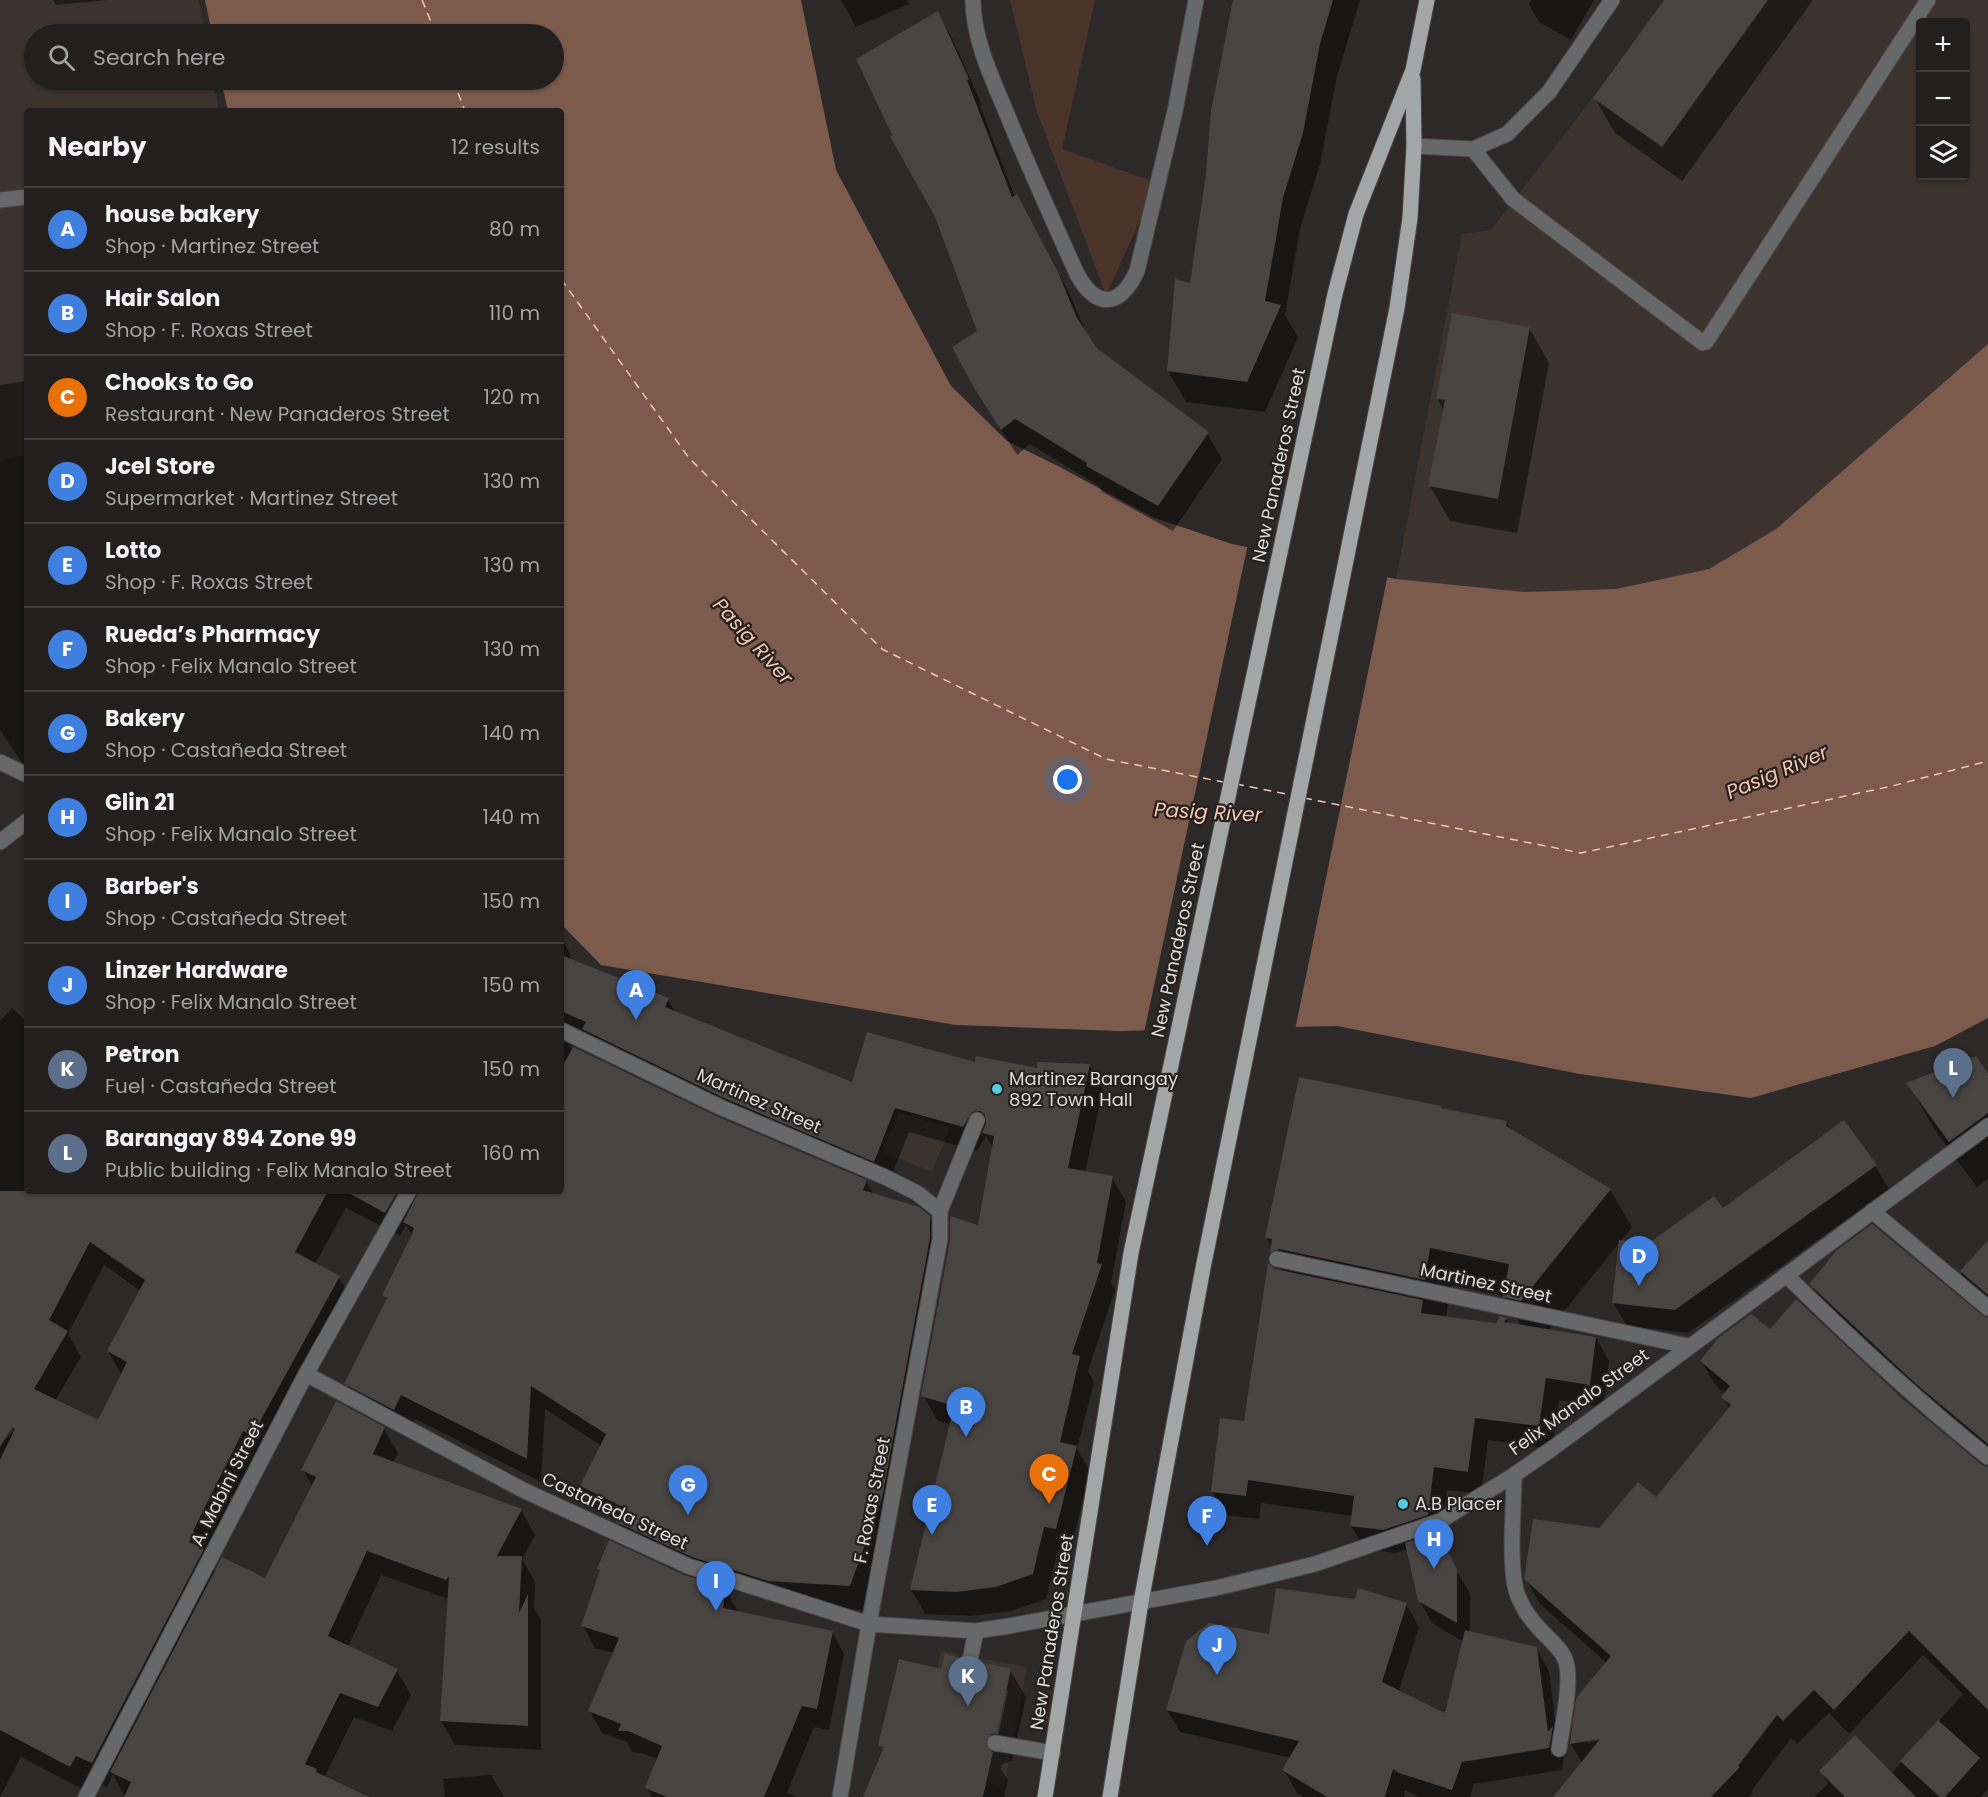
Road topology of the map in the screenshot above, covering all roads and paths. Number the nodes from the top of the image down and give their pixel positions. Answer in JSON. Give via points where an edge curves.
{"nodes":[{"id":1,"x":973,"y":0,"type":"edge"},
{"id":2,"x":1196,"y":0,"type":"edge"},
{"id":3,"x":1427,"y":0,"type":"edge"},
{"id":4,"x":1612,"y":0,"type":"edge"},
{"id":5,"x":1928,"y":0,"type":"edge"},
{"id":6,"x":1413,"y":70,"type":"junction"},
{"id":7,"x":1414,"y":146,"type":"junction"},
{"id":8,"x":1473,"y":149,"type":"junction"},
{"id":9,"x":24,"y":197,"type":"edge"},
{"id":10,"x":0,"y":200,"type":"edge"},
{"id":11,"x":0,"y":762,"type":"edge"},
{"id":12,"x":24,"y":774,"type":"edge"},
{"id":13,"x":24,"y":823,"type":"edge"},
{"id":14,"x":0,"y":842,"type":"edge"},
{"id":15,"x":564,"y":1031,"type":"edge"},
{"id":16,"x":977,"y":1120,"type":"dead end"},
{"id":17,"x":1988,"y":1126,"type":"edge"},
{"id":18,"x":406,"y":1194,"type":"edge"},
{"id":19,"x":940,"y":1211,"type":"junction"},
{"id":20,"x":1872,"y":1211,"type":"junction"},
{"id":21,"x":1277,"y":1259,"type":"dead end"},
{"id":22,"x":1786,"y":1275,"type":"junction"},
{"id":23,"x":1988,"y":1308,"type":"edge"},
{"id":24,"x":1688,"y":1346,"type":"junction"},
{"id":25,"x":306,"y":1374,"type":"junction"},
{"id":26,"x":1988,"y":1457,"type":"edge"},
{"id":27,"x":1514,"y":1474,"type":"junction"},
{"id":28,"x":1141,"y":1602,"type":"junction"},
{"id":29,"x":1075,"y":1614,"type":"junction"},
{"id":30,"x":869,"y":1624,"type":"junction"},
{"id":31,"x":976,"y":1631,"type":"junction"},
{"id":32,"x":970,"y":1660,"type":"tunnel mouth"},
{"id":33,"x":995,"y":1743,"type":"tunnel mouth"},
{"id":34,"x":1559,"y":1749,"type":"dead end"},
{"id":35,"x":1053,"y":1753,"type":"junction"},
{"id":36,"x":86,"y":1797,"type":"edge"},
{"id":37,"x":840,"y":1797,"type":"edge"},
{"id":38,"x":1046,"y":1797,"type":"edge"},
{"id":39,"x":1110,"y":1797,"type":"edge"}],
"edges":[{"from":1,"to":2,"type":"street","via":[[973,16],[990,73],[1027,161],[1077,274],[1085,288],[1105,300],[1124,292],[1137,271],[1175,111]]},
{"from":3,"to":6,"type":"main road","name":"New Panaderos Street"},
{"from":4,"to":8,"type":"street","via":[[1549,92],[1507,134]]},
{"from":5,"to":8,"type":"street","via":[[1703,343],[1513,199]]},
{"from":6,"to":7,"type":"main road","name":"New Panaderos Street"},
{"from":6,"to":29,"type":"main road","name":"New Panaderos Street","via":[[1356,214],[1335,294],[1131,1253]]},
{"from":7,"to":8,"type":"street"},
{"from":7,"to":28,"type":"main road","name":"New Panaderos Street","via":[[1410,218],[1397,308],[1203,1268]]},
{"from":9,"to":10,"type":"street"},
{"from":11,"to":12,"type":"street"},
{"from":13,"to":14,"type":"street"},
{"from":15,"to":19,"type":"street","name":"Martinez Street","via":[[720,1107],[885,1177],[917,1193]]},
{"from":16,"to":19,"type":"street"},
{"from":17,"to":20,"type":"street","name":"Felix Manalo Street"},
{"from":18,"to":25,"type":"street","name":"A. Mabini Street"},
{"from":19,"to":30,"type":"street","name":"F. Roxas Street","via":[[940,1239]]},
{"from":20,"to":22,"type":"street","name":"Felix Manalo Street"},
{"from":20,"to":23,"type":"street"},
{"from":21,"to":24,"type":"street","name":"Martinez Street"},
{"from":22,"to":24,"type":"street","name":"Felix Manalo Street"},
{"from":22,"to":26,"type":"street"},
{"from":24,"to":27,"type":"street","name":"Felix Manalo Street"},
{"from":25,"to":30,"type":"street","name":"Castañeda Street","via":[[523,1490],[688,1566]]},
{"from":25,"to":36,"type":"street","name":"A. Mabini Street"},
{"from":27,"to":28,"type":"street","name":"Felix Manalo Street","via":[[1440,1521],[1315,1564]]},
{"from":27,"to":34,"type":"street","via":[[1515,1586],[1535,1625],[1566,1660],[1568,1678]]},
{"from":28,"to":29,"type":"street","name":"Castañeda Street"},
{"from":28,"to":39,"type":"main road","name":"New Panaderos Street"},
{"from":29,"to":31,"type":"street","name":"Castañeda Street"},
{"from":29,"to":35,"type":"main road","name":"New Panaderos Street"},
{"from":30,"to":31,"type":"street","name":"Castañeda Street"},
{"from":30,"to":37,"type":"street","name":"F. Roxas Street"},
{"from":31,"to":32,"type":"street"},
{"from":33,"to":35,"type":"street"},
{"from":35,"to":38,"type":"main road","name":"New Panaderos Street"}]}
